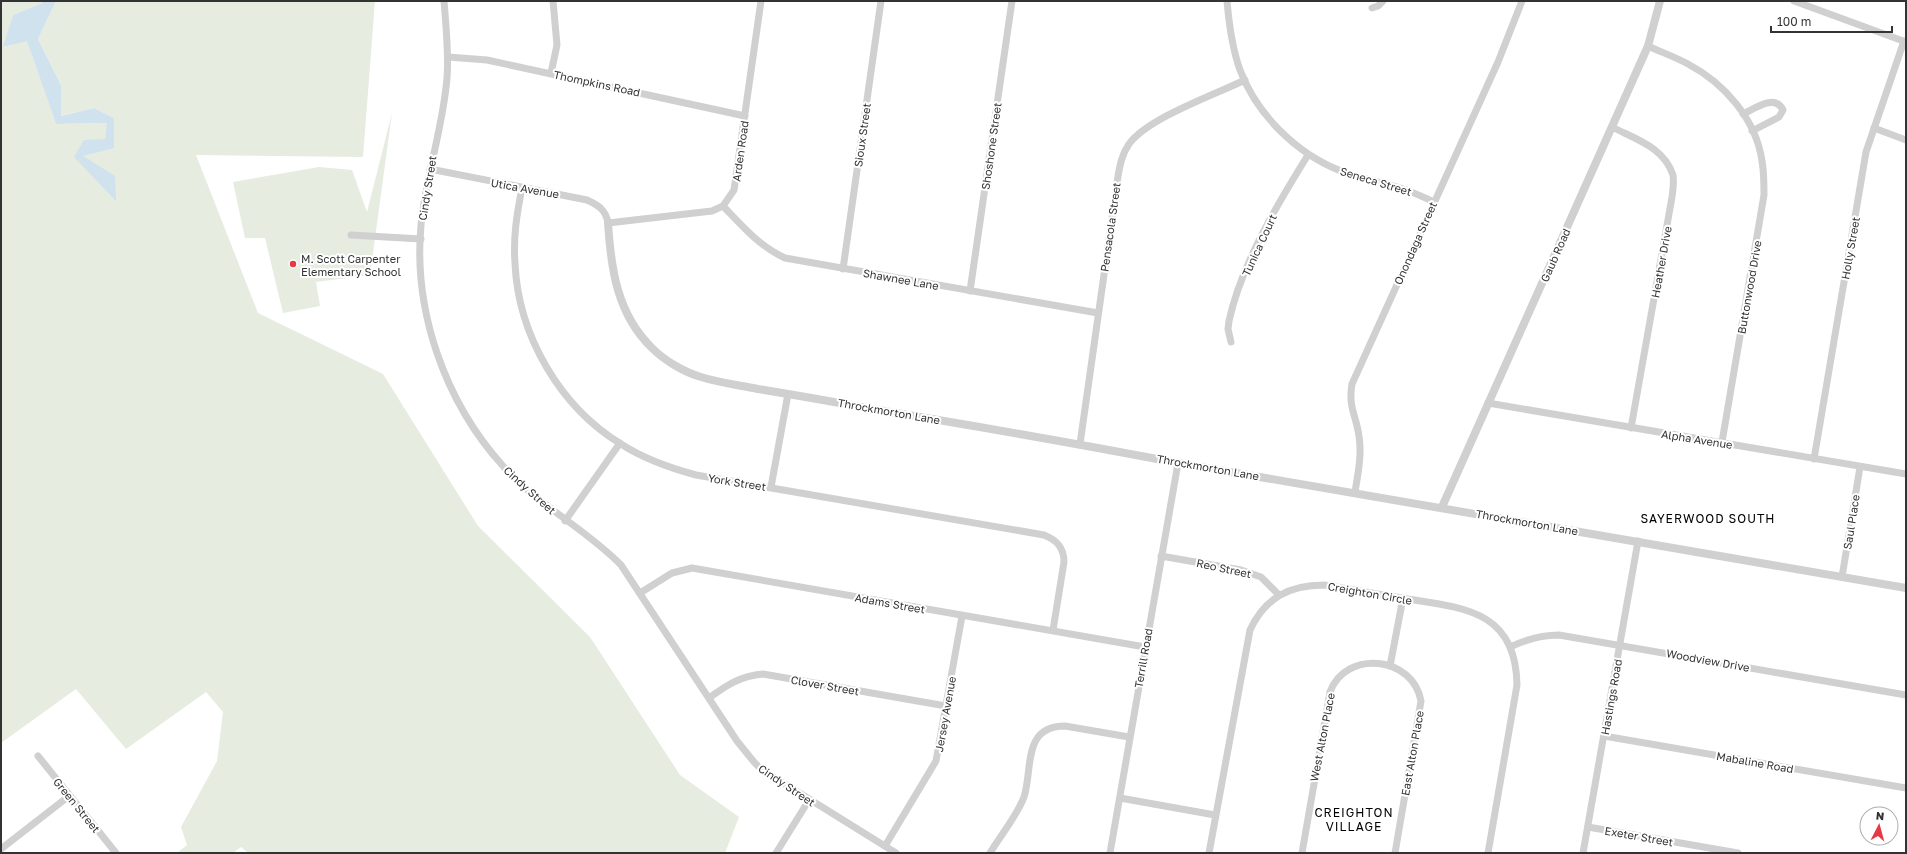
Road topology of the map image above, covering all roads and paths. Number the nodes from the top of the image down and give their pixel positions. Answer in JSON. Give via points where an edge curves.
{"nodes":[{"id":1,"x":444,"y":1,"type":"edge"},
{"id":2,"x":552,"y":1,"type":"edge"},
{"id":3,"x":762,"y":1,"type":"edge"},
{"id":4,"x":881,"y":1,"type":"edge"},
{"id":5,"x":1012,"y":1,"type":"edge"},
{"id":6,"x":1227,"y":1,"type":"edge"},
{"id":7,"x":1383,"y":1,"type":"edge"},
{"id":8,"x":1522,"y":1,"type":"edge"},
{"id":9,"x":1660,"y":1,"type":"edge"},
{"id":10,"x":1794,"y":1,"type":"edge"},
{"id":11,"x":1372,"y":8,"type":"dead end"},
{"id":12,"x":1905,"y":42,"type":"edge"},
{"id":13,"x":1648,"y":46,"type":"junction"},
{"id":14,"x":448,"y":57,"type":"junction"},
{"id":15,"x":551,"y":73,"type":"junction"},
{"id":16,"x":1245,"y":80,"type":"junction"},
{"id":17,"x":1743,"y":114,"type":"junction"},
{"id":18,"x":745,"y":116,"type":"junction"},
{"id":19,"x":1612,"y":128,"type":"junction"},
{"id":20,"x":1874,"y":128,"type":"junction"},
{"id":21,"x":1752,"y":131,"type":"junction"},
{"id":22,"x":1906,"y":140,"type":"edge"},
{"id":23,"x":1308,"y":155,"type":"junction"},
{"id":24,"x":430,"y":169,"type":"junction"},
{"id":25,"x":522,"y":188,"type":"junction"},
{"id":26,"x":1434,"y":202,"type":"junction"},
{"id":27,"x":723,"y":206,"type":"junction"},
{"id":28,"x":608,"y":223,"type":"junction"},
{"id":29,"x":351,"y":235,"type":"dead end"},
{"id":30,"x":421,"y":239,"type":"junction"},
{"id":31,"x":844,"y":269,"type":"junction"},
{"id":32,"x":970,"y":291,"type":"junction"},
{"id":33,"x":1098,"y":313,"type":"junction"},
{"id":34,"x":1231,"y":342,"type":"dead end"},
{"id":35,"x":788,"y":394,"type":"junction"},
{"id":36,"x":1488,"y":403,"type":"junction"},
{"id":37,"x":1631,"y":428,"type":"junction"},
{"id":38,"x":1722,"y":442,"type":"junction"},
{"id":39,"x":620,"y":444,"type":"junction"},
{"id":40,"x":1080,"y":444,"type":"junction"},
{"id":41,"x":1814,"y":459,"type":"junction"},
{"id":42,"x":1178,"y":463,"type":"junction"},
{"id":43,"x":1860,"y":467,"type":"junction"},
{"id":44,"x":1906,"y":474,"type":"edge"},
{"id":45,"x":771,"y":487,"type":"junction"},
{"id":46,"x":1355,"y":492,"type":"junction"},
{"id":47,"x":1442,"y":507,"type":"junction"},
{"id":48,"x":565,"y":521,"type":"junction"},
{"id":49,"x":1638,"y":541,"type":"junction"},
{"id":50,"x":1162,"y":556,"type":"junction"},
{"id":51,"x":1842,"y":577,"type":"junction"},
{"id":52,"x":1906,"y":588,"type":"edge"},
{"id":53,"x":640,"y":593,"type":"junction"},
{"id":54,"x":1279,"y":595,"type":"junction"},
{"id":55,"x":1403,"y":598,"type":"junction"},
{"id":56,"x":962,"y":616,"type":"junction"},
{"id":57,"x":1053,"y":630,"type":"junction"},
{"id":58,"x":1620,"y":645,"type":"junction"},
{"id":59,"x":1145,"y":647,"type":"junction"},
{"id":60,"x":1510,"y":647,"type":"junction"},
{"id":61,"x":1390,"y":666,"type":"junction"},
{"id":62,"x":1906,"y":695,"type":"edge"},
{"id":63,"x":709,"y":698,"type":"junction"},
{"id":64,"x":946,"y":706,"type":"junction"},
{"id":65,"x":1604,"y":736,"type":"junction"},
{"id":66,"x":1129,"y":737,"type":"junction"},
{"id":67,"x":38,"y":756,"type":"dead end"},
{"id":68,"x":1906,"y":788,"type":"edge"},
{"id":69,"x":69,"y":796,"type":"junction"},
{"id":70,"x":1120,"y":798,"type":"junction"},
{"id":71,"x":809,"y":800,"type":"junction"},
{"id":72,"x":1215,"y":815,"type":"junction"},
{"id":73,"x":1588,"y":827,"type":"junction"},
{"id":74,"x":885,"y":846,"type":"junction"},
{"id":75,"x":1,"y":849,"type":"edge"},
{"id":76,"x":116,"y":853,"type":"edge"},
{"id":77,"x":776,"y":853,"type":"edge"},
{"id":78,"x":896,"y":853,"type":"edge"},
{"id":79,"x":990,"y":853,"type":"edge"},
{"id":80,"x":1110,"y":853,"type":"edge"},
{"id":81,"x":1209,"y":853,"type":"edge"},
{"id":82,"x":1302,"y":853,"type":"edge"},
{"id":83,"x":1395,"y":853,"type":"edge"},
{"id":84,"x":1488,"y":853,"type":"edge"},
{"id":85,"x":1583,"y":853,"type":"edge"},
{"id":86,"x":1738,"y":853,"type":"edge"}],
"edges":[{"from":1,"to":14,"type":"street","name":"Cindy Street"},
{"from":2,"to":15,"type":"street","via":[[557,45]]},
{"from":3,"to":18,"type":"street","name":"Arden Road"},
{"from":4,"to":31,"type":"street","name":"Sioux Street"},
{"from":5,"to":32,"type":"street","name":"Shoshone Street"},
{"from":6,"to":16,"type":"street","name":"Seneca Street","via":[[1232,38]]},
{"from":7,"to":11,"type":"street"},
{"from":8,"to":26,"type":"street","name":"Onondaga Street","via":[[1498,62]]},
{"from":9,"to":13,"type":"street","name":"Gaub Road"},
{"from":10,"to":12,"type":"street"},
{"from":12,"to":20,"type":"street","name":"Holly Street"},
{"from":13,"to":17,"type":"street","name":"Buttonwood Drive","via":[[1702,73],[1730,96]]},
{"from":13,"to":19,"type":"street","name":"Gaub Road"},
{"from":14,"to":15,"type":"street","name":"Thompkins Road","via":[[488,60]]},
{"from":14,"to":24,"type":"street","name":"Cindy Street","via":[[444,101]]},
{"from":15,"to":18,"type":"street","name":"Thompkins Road"},
{"from":16,"to":23,"type":"street","name":"Seneca Street","via":[[1270,118]]},
{"from":16,"to":33,"type":"street","name":"Pensacola Street","via":[[1156,121],[1129,144],[1119,171]]},
{"from":17,"to":21,"type":"street","name":"Buttonwood Drive"},
{"from":17,"to":21,"type":"street","via":[[1766,103],[1776,102],[1781,105],[1783,110],[1779,117]]},
{"from":18,"to":27,"type":"street","name":"Arden Road","via":[[734,190]]},
{"from":19,"to":36,"type":"street","name":"Gaub Road"},
{"from":19,"to":37,"type":"street","name":"Heather Drive","via":[[1654,148],[1666,160],[1673,176],[1672,197]]},
{"from":20,"to":22,"type":"street"},
{"from":20,"to":41,"type":"street","name":"Holly Street","via":[[1866,157]]},
{"from":21,"to":38,"type":"street","name":"Buttonwood Drive","via":[[1762,160],[1764,195]]},
{"from":23,"to":26,"type":"street","name":"Seneca Street","via":[[1340,171],[1402,189]]},
{"from":23,"to":34,"type":"street","name":"Tunica Court","via":[[1273,213],[1245,273],[1230,314],[1228,329]]},
{"from":24,"to":25,"type":"street","name":"Utica Avenue"},
{"from":24,"to":30,"type":"street","name":"Cindy Street"},
{"from":25,"to":28,"type":"street","name":"Utica Avenue","via":[[597,204],[603,210]]},
{"from":25,"to":39,"type":"street","name":"York Street","via":[[516,224],[515,264],[518,291],[526,321],[554,379],[589,420]]},
{"from":26,"to":46,"type":"street","name":"Onondaga Street","via":[[1352,384],[1350,404],[1358,427],[1360,444]]},
{"from":27,"to":28,"type":"street","via":[[697,214]]},
{"from":27,"to":31,"type":"street","name":"Shawnee Lane","via":[[759,243],[772,252],[791,260]]},
{"from":28,"to":35,"type":"street","name":"Throckmorton Lane","via":[[611,265],[619,298],[633,325],[652,348],[675,365],[700,377]]},
{"from":29,"to":30,"type":"street"},
{"from":30,"to":48,"type":"street","name":"Cindy Street","via":[[422,282],[430,324],[440,361],[455,397],[477,433],[503,467]]},
{"from":31,"to":32,"type":"street","name":"Shawnee Lane"},
{"from":32,"to":33,"type":"street","name":"Shawnee Lane"},
{"from":33,"to":40,"type":"street","name":"Pensacola Street"},
{"from":35,"to":40,"type":"street","name":"Throckmorton Lane"},
{"from":35,"to":45,"type":"street"},
{"from":36,"to":37,"type":"street","name":"Alpha Avenue"},
{"from":36,"to":47,"type":"street","name":"Gaub Road"},
{"from":37,"to":38,"type":"street","name":"Alpha Avenue"},
{"from":38,"to":41,"type":"street","name":"Alpha Avenue"},
{"from":39,"to":45,"type":"street","name":"York Street","via":[[651,460],[681,471]]},
{"from":39,"to":48,"type":"street"},
{"from":40,"to":42,"type":"street","name":"Throckmorton Lane"},
{"from":41,"to":43,"type":"street","name":"Alpha Avenue"},
{"from":42,"to":46,"type":"street","name":"Throckmorton Lane"},
{"from":42,"to":50,"type":"street","name":"Terrill Road"},
{"from":43,"to":44,"type":"street","name":"Alpha Avenue"},
{"from":43,"to":51,"type":"street","name":"Saul Place"},
{"from":45,"to":57,"type":"street","name":"York Street","via":[[1052,538],[1064,554]]},
{"from":46,"to":47,"type":"street","name":"Throckmorton Lane"},
{"from":47,"to":49,"type":"street","name":"Throckmorton Lane"},
{"from":48,"to":53,"type":"street","name":"Cindy Street","via":[[609,552]]},
{"from":49,"to":51,"type":"street","name":"Throckmorton Lane"},
{"from":49,"to":58,"type":"street","name":"Hastings Road"},
{"from":50,"to":54,"type":"street","name":"Reo Street","via":[[1241,570],[1261,577]]},
{"from":50,"to":59,"type":"street","name":"Terrill Road"},
{"from":51,"to":52,"type":"street","name":"Throckmorton Lane"},
{"from":53,"to":56,"type":"street","name":"Adams Street","via":[[672,573],[692,568]]},
{"from":53,"to":63,"type":"street","name":"Cindy Street"},
{"from":54,"to":55,"type":"street","name":"Creighton Circle","via":[[1302,586],[1324,585]]},
{"from":54,"to":72,"type":"street","name":"Creighton Circle","via":[[1257,616],[1247,639]]},
{"from":55,"to":60,"type":"street","name":"Creighton Circle","via":[[1458,607],[1478,614],[1499,630]]},
{"from":55,"to":61,"type":"street"},
{"from":56,"to":57,"type":"street","name":"Adams Street"},
{"from":56,"to":64,"type":"street","name":"Jersey Avenue"},
{"from":57,"to":59,"type":"street","name":"Adams Street"},
{"from":58,"to":60,"type":"street","name":"Woodview Drive","via":[[1544,635]]},
{"from":58,"to":62,"type":"street","name":"Woodview Drive"},
{"from":58,"to":65,"type":"street","name":"Hastings Road"},
{"from":59,"to":66,"type":"street","name":"Terrill Road"},
{"from":60,"to":84,"type":"street","name":"Creighton Circle","via":[[1517,685]]},
{"from":61,"to":82,"type":"street","name":"West Alton Place","via":[[1368,664],[1350,668],[1337,678],[1333,685],[1328,701]]},
{"from":61,"to":83,"type":"street","name":"East Alton Place","via":[[1412,679],[1421,701]]},
{"from":63,"to":64,"type":"street","name":"Clover Street","via":[[748,675],[763,674]]},
{"from":63,"to":71,"type":"street","name":"Cindy Street","via":[[736,741],[754,762]]},
{"from":64,"to":74,"type":"street","name":"Jersey Avenue","via":[[936,761]]},
{"from":65,"to":68,"type":"street","name":"Mabaline Road"},
{"from":65,"to":73,"type":"street","name":"Hastings Road"},
{"from":66,"to":70,"type":"street","name":"Terrill Road"},
{"from":66,"to":79,"type":"street","via":[[1065,726],[1056,726],[1040,734],[1032,751],[1023,798]]},
{"from":67,"to":69,"type":"street","name":"Green Street"},
{"from":69,"to":75,"type":"street"},
{"from":69,"to":76,"type":"street","name":"Green Street"},
{"from":70,"to":72,"type":"street"},
{"from":70,"to":80,"type":"street","name":"Terrill Road"},
{"from":71,"to":74,"type":"street","name":"Cindy Street"},
{"from":71,"to":77,"type":"street"},
{"from":72,"to":81,"type":"street","name":"Creighton Circle"},
{"from":73,"to":85,"type":"street","name":"Hastings Road"},
{"from":73,"to":86,"type":"street","name":"Exeter Street"},
{"from":74,"to":78,"type":"street","name":"Cindy Street"}]}
